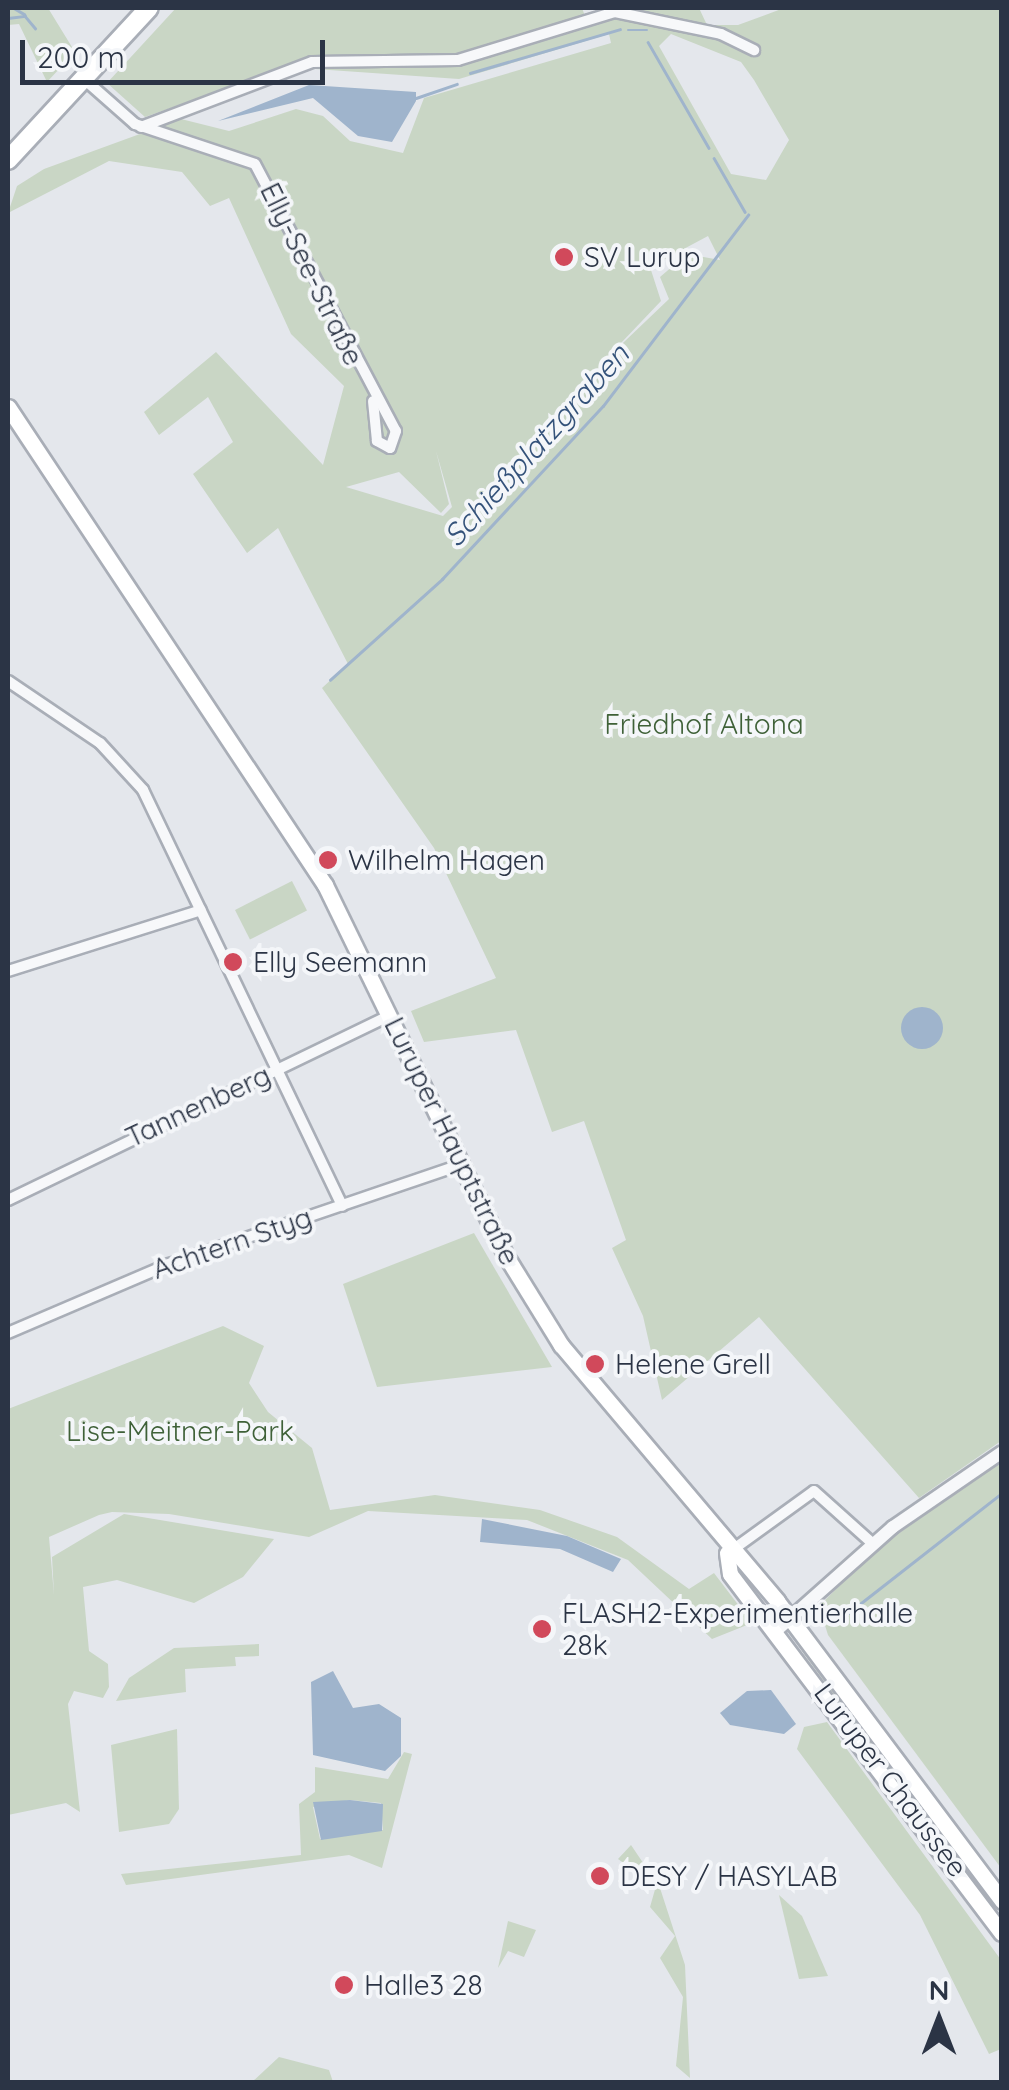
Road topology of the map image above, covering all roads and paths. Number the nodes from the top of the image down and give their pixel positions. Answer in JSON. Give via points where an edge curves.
{"nodes":[{"id":1,"x":149,"y":8,"type":"edge"},
{"id":2,"x":601,"y":12,"type":"edge"},
{"id":3,"x":754,"y":50,"type":"dead end"},
{"id":4,"x":84,"y":79,"type":"junction"},
{"id":5,"x":142,"y":127,"type":"junction"},
{"id":6,"x":8,"y":160,"type":"edge"},
{"id":7,"x":374,"y":401,"type":"dead end"},
{"id":8,"x":8,"y":407,"type":"edge"},
{"id":9,"x":8,"y":681,"type":"edge"},
{"id":10,"x":200,"y":910,"type":"junction"},
{"id":11,"x":8,"y":972,"type":"edge"},
{"id":12,"x":391,"y":1015,"type":"junction"},
{"id":13,"x":278,"y":1068,"type":"junction"},
{"id":14,"x":462,"y":1164,"type":"junction"},
{"id":15,"x":8,"y":1200,"type":"edge"},
{"id":16,"x":342,"y":1206,"type":"junction"},
{"id":17,"x":8,"y":1334,"type":"edge"},
{"id":18,"x":1002,"y":1452,"type":"edge"},
{"id":19,"x":872,"y":1543,"type":"junction"},
{"id":20,"x":727,"y":1553,"type":"junction"},
{"id":21,"x":790,"y":1618,"type":"junction"},
{"id":22,"x":776,"y":1630,"type":"junction"},
{"id":23,"x":1002,"y":1901,"type":"edge"},
{"id":24,"x":1002,"y":1933,"type":"edge"}],
"edges":[{"from":1,"to":4,"type":"main road"},
{"from":2,"to":3,"type":"street","via":[[689,26]]},
{"from":2,"to":5,"type":"street","via":[[458,60],[312,62]]},
{"from":4,"to":5,"type":"street","name":"Elly-See-Straße"},
{"from":4,"to":6,"type":"main road"},
{"from":5,"to":7,"type":"street","name":"Elly-See-Straße","via":[[208,140],[255,164]]},
{"from":8,"to":12,"type":"main road","name":"Luruper Hauptstraße","via":[[267,791]]},
{"from":9,"to":10,"type":"street","via":[[122,765]]},
{"from":10,"to":11,"type":"street"},
{"from":10,"to":13,"type":"street"},
{"from":12,"to":13,"type":"street","name":"Tannenberg"},
{"from":12,"to":14,"type":"main road","name":"Luruper Hauptstraße"},
{"from":13,"to":15,"type":"street","name":"Tannenberg"},
{"from":13,"to":16,"type":"street"},
{"from":14,"to":16,"type":"street","name":"Achtern Styg"},
{"from":14,"to":20,"type":"main road","name":"Luruper Hauptstraße","via":[[560,1345]]},
{"from":16,"to":17,"type":"street","name":"Achtern Styg","via":[[169,1264]]},
{"from":18,"to":19,"type":"street"},
{"from":19,"to":20,"type":"street","via":[[814,1490]]},
{"from":19,"to":21,"type":"street"},
{"from":20,"to":21,"type":"main road","name":"Luruper Hauptstraße"},
{"from":20,"to":22,"type":"main road","name":"Luruper Hauptstraße","via":[[730,1574]]},
{"from":21,"to":22,"type":"street"},
{"from":21,"to":23,"type":"main road","name":"Luruper Chaussee"},
{"from":22,"to":24,"type":"main road","name":"Luruper Chaussee"}]}
